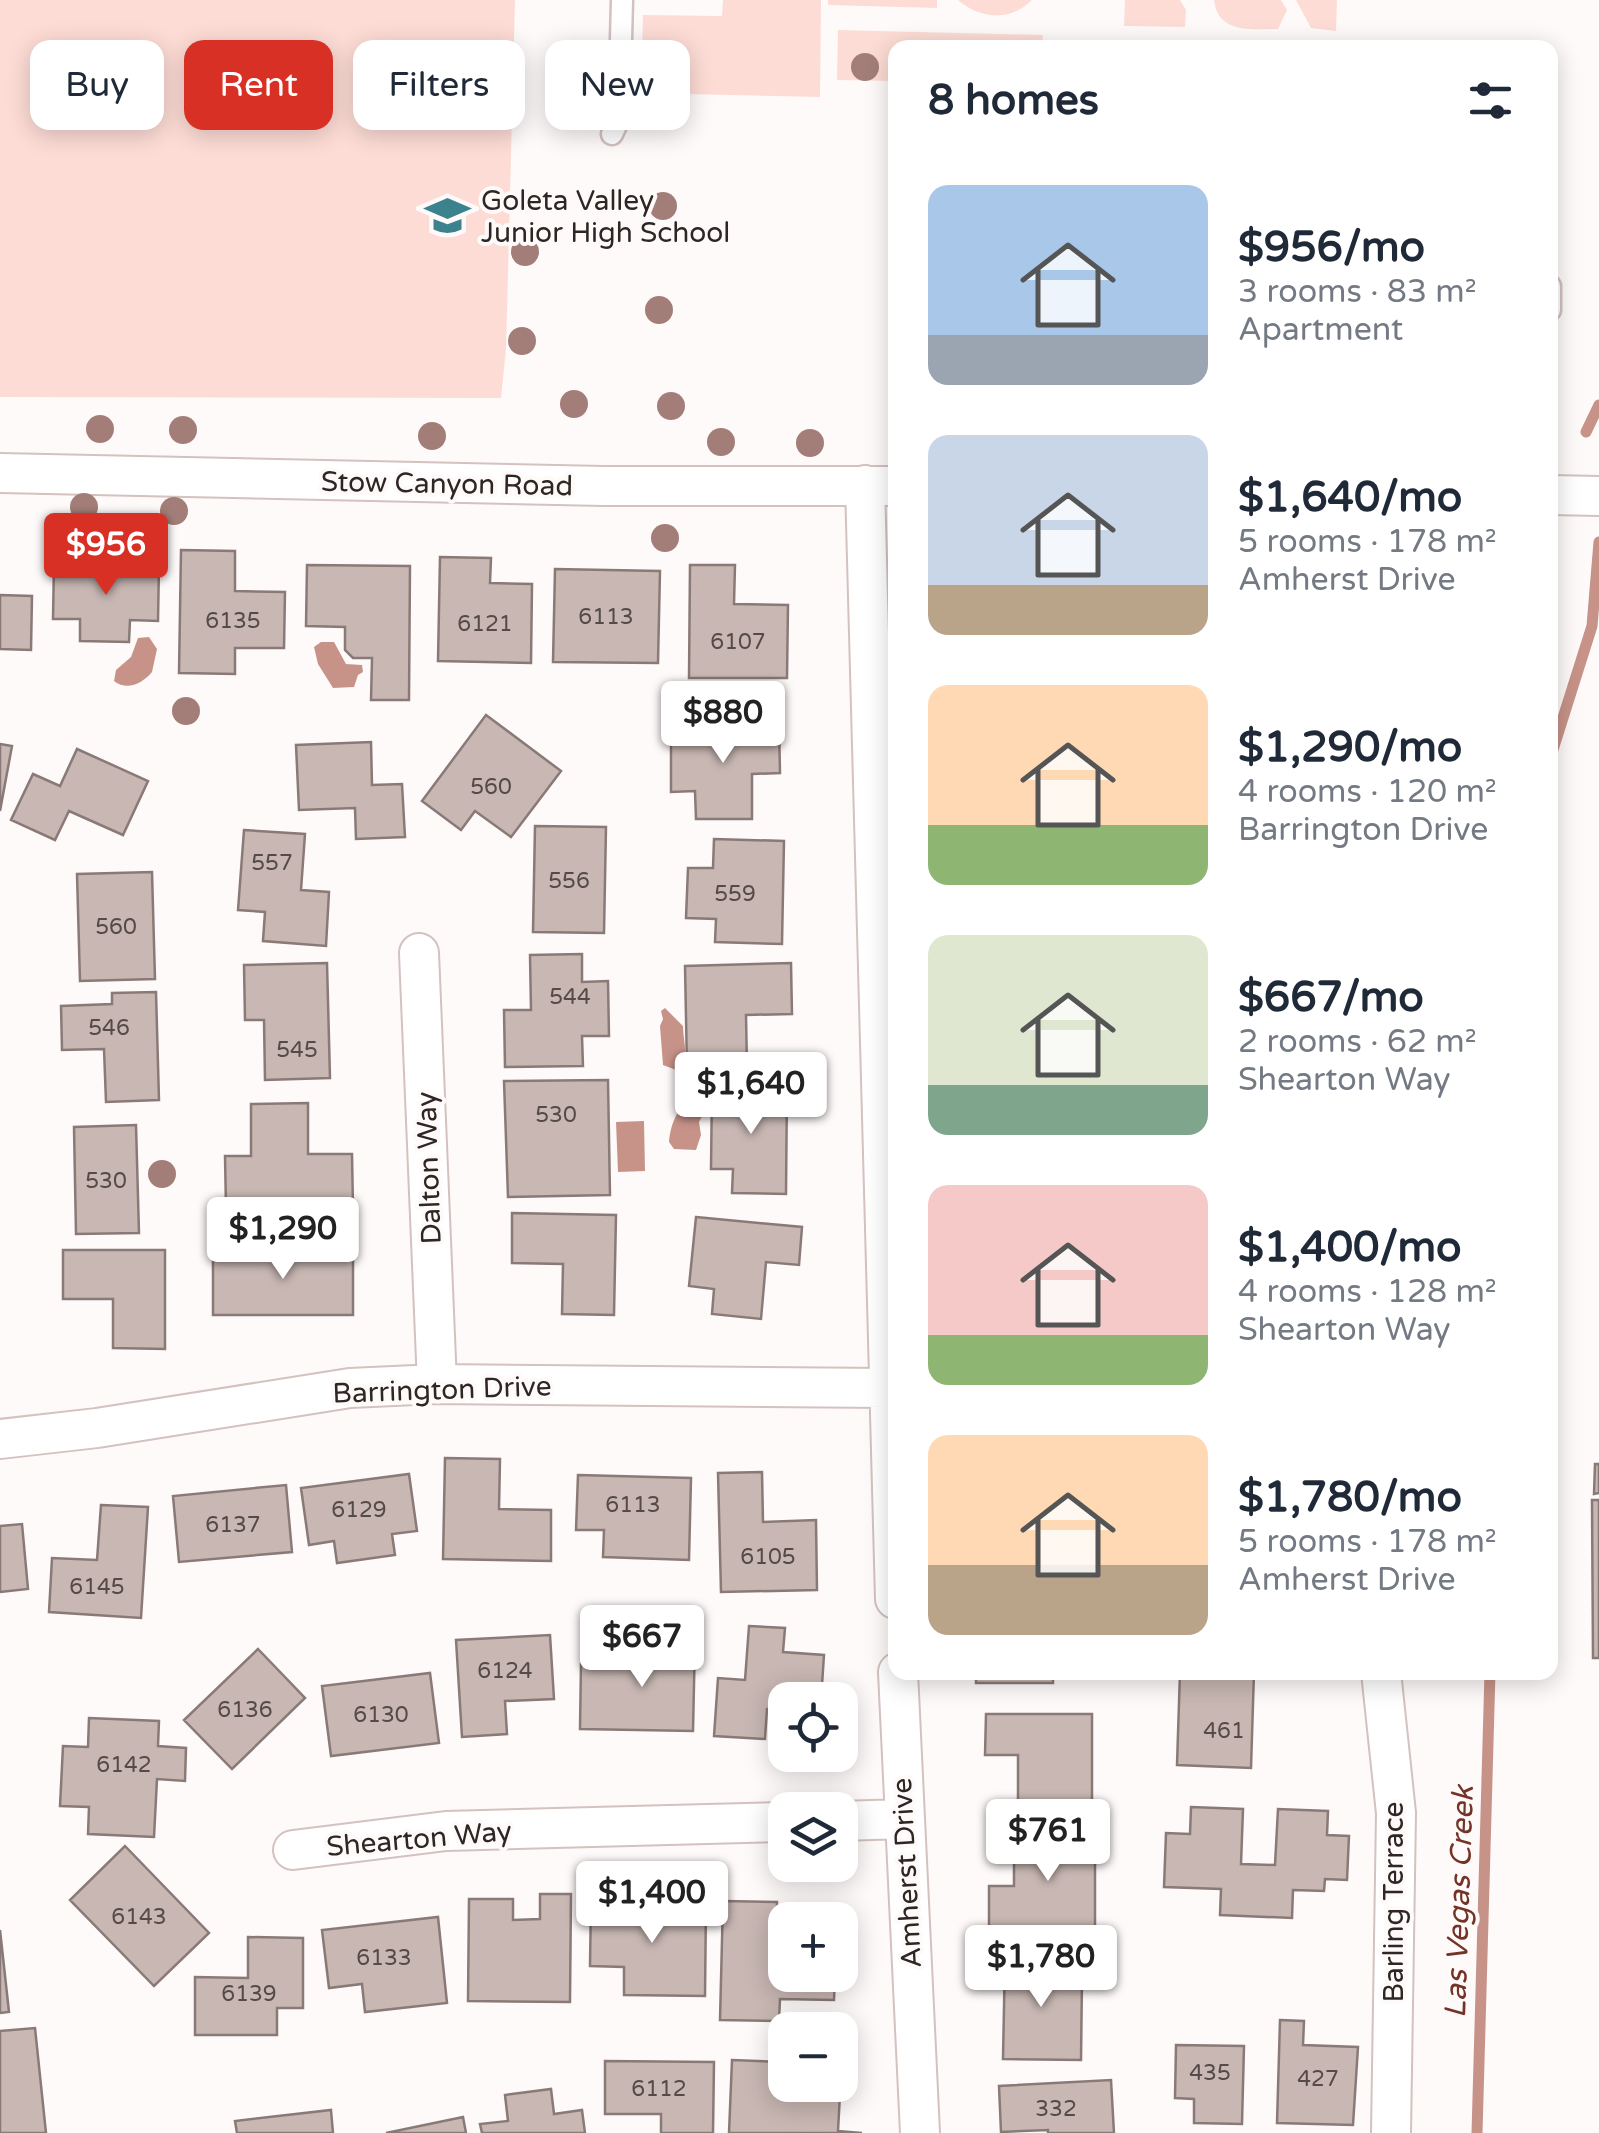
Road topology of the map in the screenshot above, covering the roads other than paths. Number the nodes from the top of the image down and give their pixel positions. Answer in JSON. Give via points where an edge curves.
{"nodes":[{"id":1,"x":622,"y":0,"type":"edge"},
{"id":2,"x":612,"y":134,"type":"dead end"},
{"id":3,"x":0,"y":473,"type":"edge"},
{"id":4,"x":880,"y":486,"type":"edge"},
{"id":5,"x":1558,"y":496,"type":"edge"},
{"id":6,"x":1599,"y":496,"type":"edge"},
{"id":7,"x":418,"y":952,"type":"dead end"},
{"id":8,"x":437,"y":1384,"type":"junction"},
{"id":9,"x":888,"y":1388,"type":"joint"},
{"id":10,"x":0,"y":1439,"type":"edge"},
{"id":11,"x":898,"y":1680,"type":"edge"},
{"id":12,"x":1382,"y":1680,"type":"edge"},
{"id":13,"x":903,"y":1819,"type":"junction"},
{"id":14,"x":858,"y":1820,"type":"edge"},
{"id":15,"x":768,"y":1822,"type":"edge"},
{"id":16,"x":293,"y":1850,"type":"dead end"},
{"id":17,"x":920,"y":2133,"type":"edge"},
{"id":18,"x":1391,"y":2133,"type":"edge"}],
"edges":[{"from":1,"to":2,"type":"lane","via":[[619,119]]},
{"from":3,"to":4,"type":"street","name":"Stow Canyon Road"},
{"from":4,"to":9,"type":"street"},
{"from":5,"to":6,"type":"street"},
{"from":7,"to":8,"type":"street","name":"Dalton Way"},
{"from":8,"to":9,"type":"street","name":"Barrington Drive"},
{"from":8,"to":10,"type":"street","name":"Barrington Drive","via":[[350,1388]]},
{"from":11,"to":13,"type":"street","name":"Amherst Drive"},
{"from":12,"to":18,"type":"street","name":"Barling Terrace","via":[[1396,1813]]},
{"from":13,"to":14,"type":"street"},
{"from":13,"to":17,"type":"street","name":"Amherst Drive"},
{"from":15,"to":16,"type":"street","name":"Shearton Way","via":[[446,1830]]}]}
